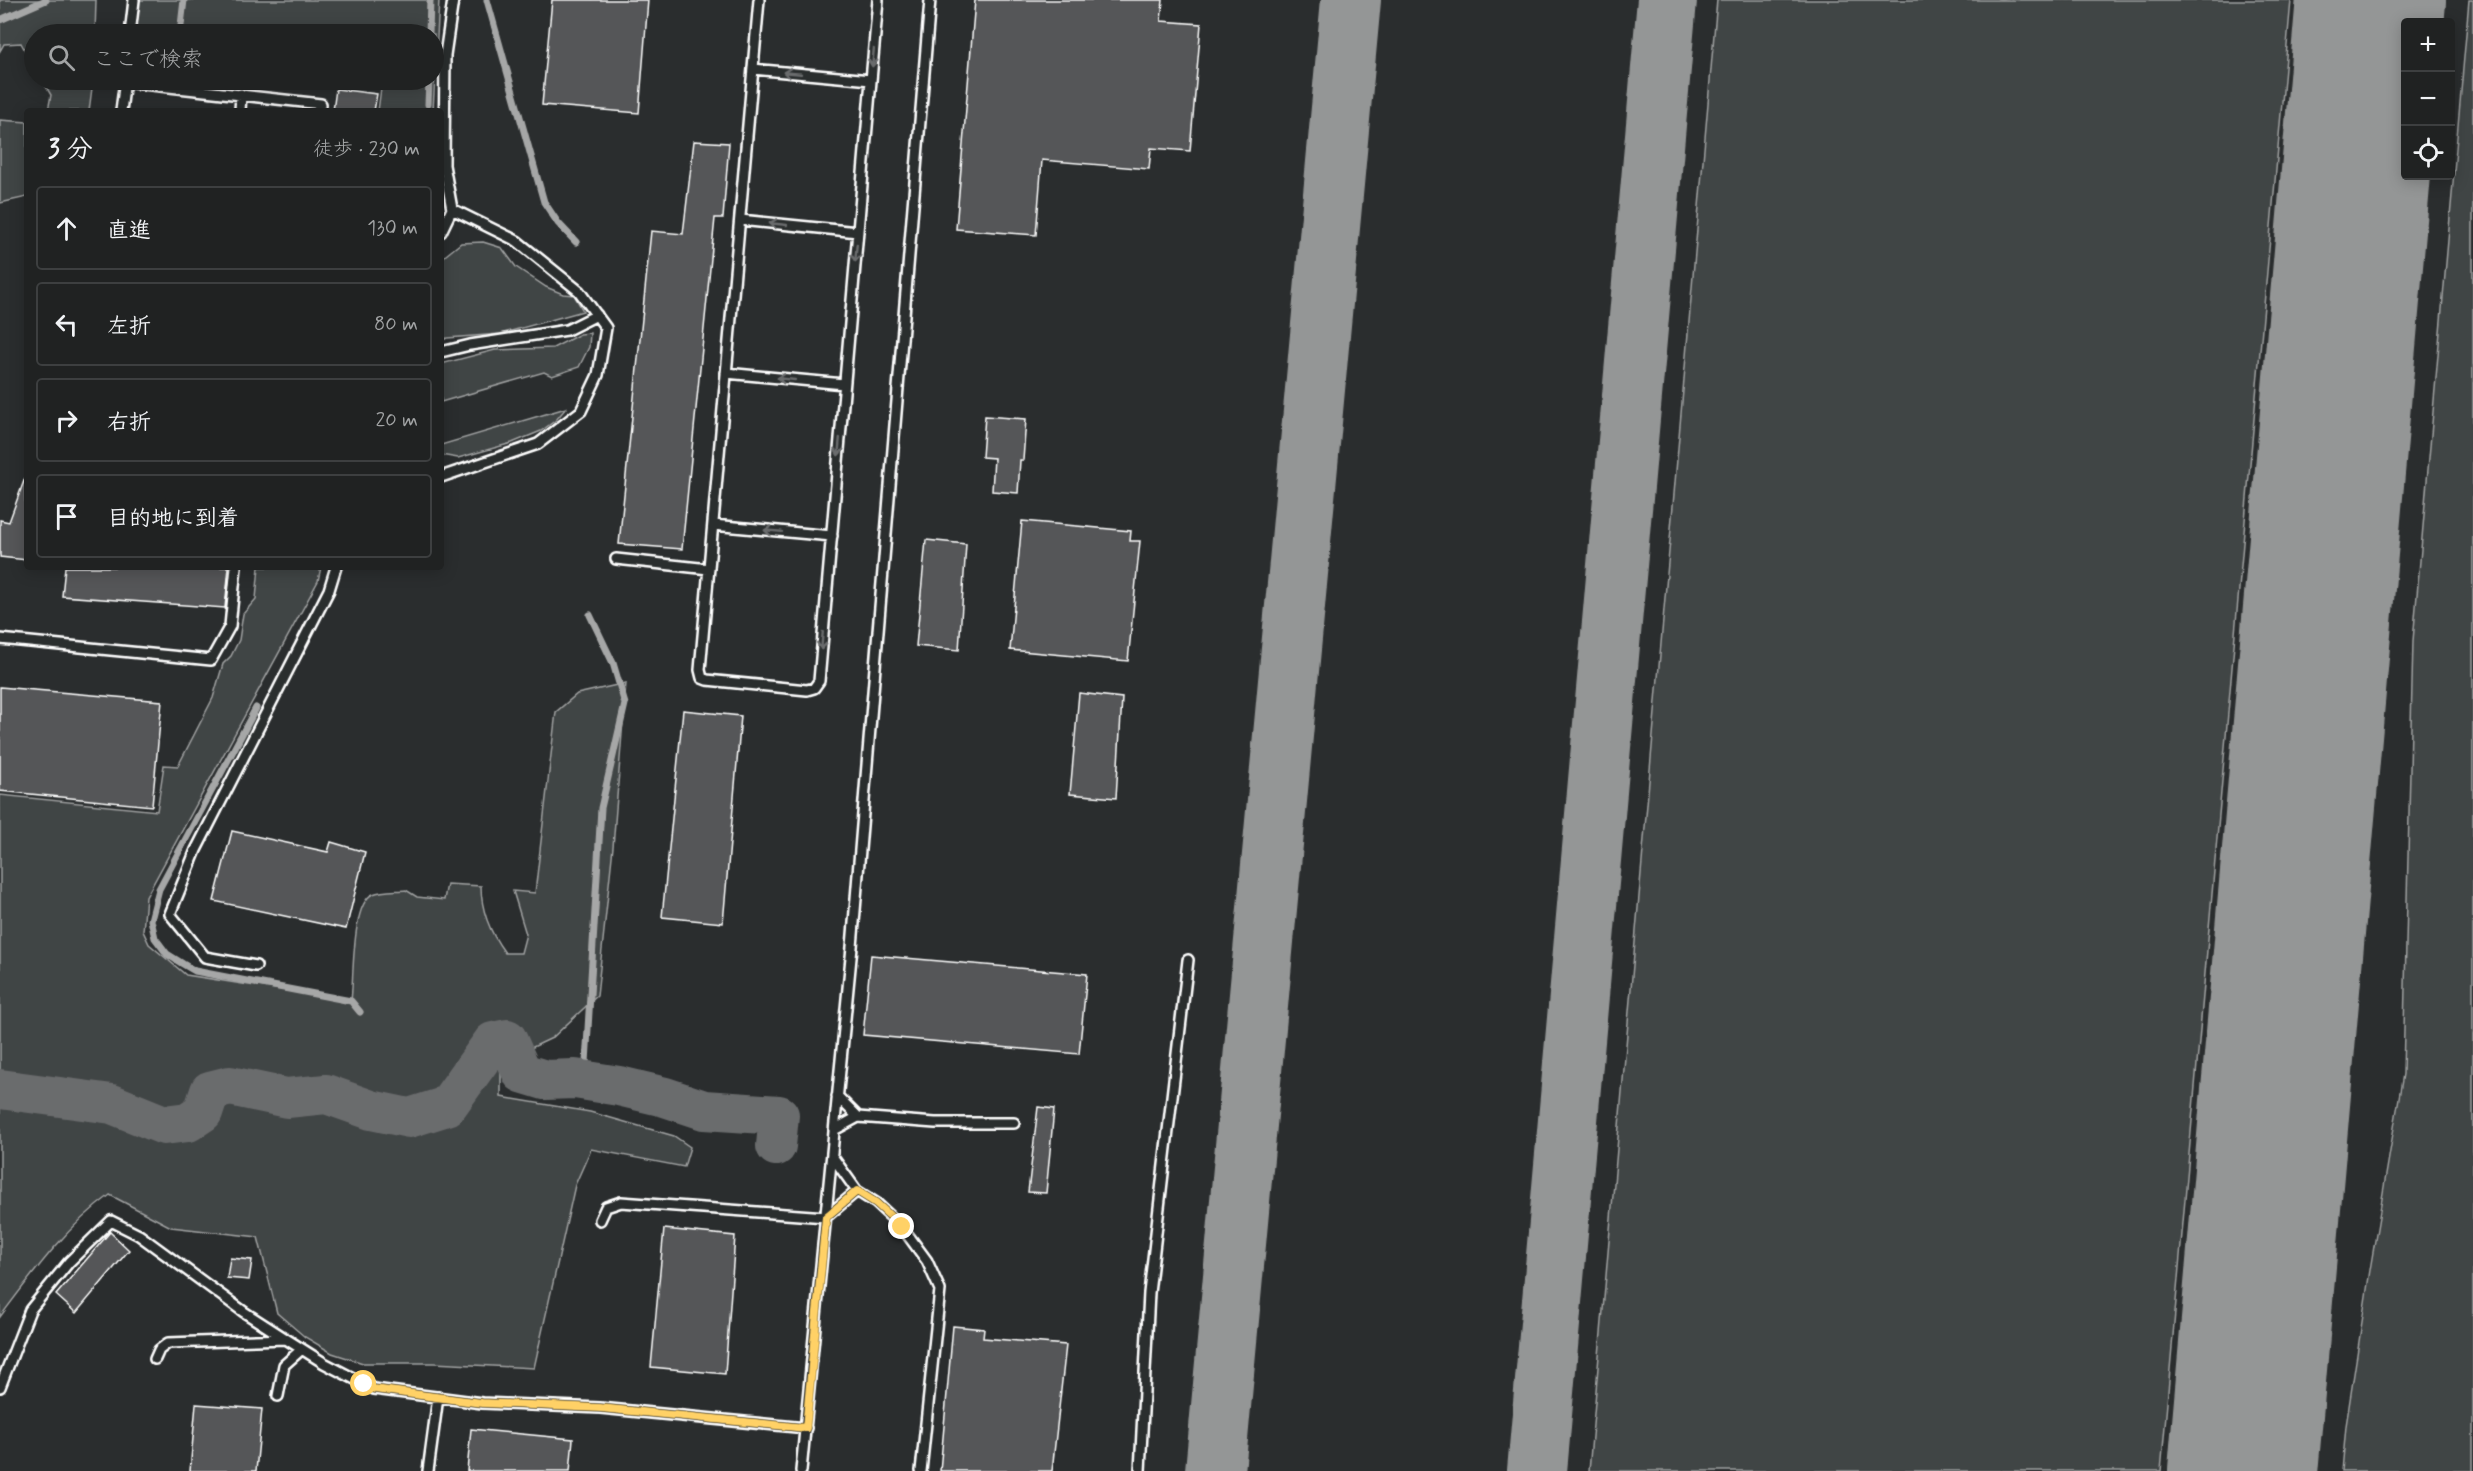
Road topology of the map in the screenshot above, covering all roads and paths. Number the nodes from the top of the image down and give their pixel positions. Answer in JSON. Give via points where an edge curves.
{"nodes":[{"id":1,"x":134,"y":0,"type":"edge"},
{"id":2,"x":453,"y":0,"type":"edge"},
{"id":3,"x":759,"y":0,"type":"edge"},
{"id":4,"x":878,"y":0,"type":"edge"},
{"id":5,"x":930,"y":0,"type":"edge"},
{"id":6,"x":131,"y":24,"type":"edge"},
{"id":7,"x":753,"y":69,"type":"junction"},
{"id":8,"x":871,"y":80,"type":"junction"},
{"id":9,"x":123,"y":90,"type":"edge"},
{"id":10,"x":205,"y":90,"type":"edge"},
{"id":11,"x":241,"y":94,"type":"junction"},
{"id":12,"x":321,"y":104,"type":"dead end"},
{"id":13,"x":121,"y":108,"type":"edge"},
{"id":14,"x":240,"y":108,"type":"edge"},
{"id":15,"x":452,"y":209,"type":"junction"},
{"id":16,"x":740,"y":220,"type":"junction"},
{"id":17,"x":444,"y":226,"type":"edge"},
{"id":18,"x":858,"y":232,"type":"junction"},
{"id":19,"x":597,"y":315,"type":"junction"},
{"id":20,"x":444,"y":351,"type":"edge"},
{"id":21,"x":726,"y":373,"type":"junction"},
{"id":22,"x":844,"y":384,"type":"junction"},
{"id":23,"x":444,"y":476,"type":"edge"},
{"id":24,"x":712,"y":525,"type":"junction"},
{"id":25,"x":832,"y":536,"type":"junction"},
{"id":26,"x":616,"y":559,"type":"dead end"},
{"id":27,"x":709,"y":569,"type":"junction"},
{"id":28,"x":236,"y":570,"type":"edge"},
{"id":29,"x":335,"y":570,"type":"edge"},
{"id":30,"x":0,"y":639,"type":"edge"},
{"id":31,"x":1188,"y":960,"type":"dead end"},
{"id":32,"x":256,"y":966,"type":"dead end"},
{"id":33,"x":837,"y":1096,"type":"junction"},
{"id":34,"x":858,"y":1117,"type":"junction"},
{"id":35,"x":1014,"y":1123,"type":"dead end"},
{"id":36,"x":834,"y":1130,"type":"junction"},
{"id":37,"x":832,"y":1156,"type":"junction"},
{"id":38,"x":857,"y":1191,"type":"junction"},
{"id":39,"x":826,"y":1217,"type":"junction"},
{"id":40,"x":600,"y":1220,"type":"dead end"},
{"id":41,"x":286,"y":1338,"type":"junction"},
{"id":42,"x":302,"y":1349,"type":"junction"},
{"id":43,"x":155,"y":1359,"type":"dead end"},
{"id":44,"x":0,"y":1387,"type":"edge"},
{"id":45,"x":278,"y":1396,"type":"dead end"},
{"id":46,"x":438,"y":1397,"type":"junction"},
{"id":47,"x":806,"y":1428,"type":"junction"},
{"id":48,"x":428,"y":1471,"type":"edge"},
{"id":49,"x":801,"y":1471,"type":"edge"},
{"id":50,"x":921,"y":1471,"type":"edge"},
{"id":51,"x":1140,"y":1471,"type":"edge"}],
"edges":[{"from":1,"to":6,"type":"lane"},
{"from":2,"to":15,"type":"lane","via":[[445,55],[444,165]]},
{"from":3,"to":7,"type":"lane"},
{"from":4,"to":8,"type":"lane","one_way":true},
{"from":5,"to":33,"type":"lane"},
{"from":8,"to":7,"type":"lane","one_way":true},
{"from":7,"to":16,"type":"lane"},
{"from":8,"to":18,"type":"lane"},
{"from":9,"to":13,"type":"lane"},
{"from":10,"to":11,"type":"lane"},
{"from":11,"to":12,"type":"lane"},
{"from":11,"to":14,"type":"lane"},
{"from":15,"to":17,"type":"lane"},
{"from":15,"to":19,"type":"lane","via":[[517,241],[579,291]]},
{"from":18,"to":16,"type":"lane","one_way":true},
{"from":16,"to":21,"type":"lane"},
{"from":18,"to":22,"type":"lane","one_way":true},
{"from":19,"to":20,"type":"lane","via":[[567,330]]},
{"from":19,"to":23,"type":"lane","via":[[606,328],[598,375],[581,411],[538,444]]},
{"from":22,"to":21,"type":"lane","one_way":true},
{"from":21,"to":24,"type":"lane"},
{"from":22,"to":25,"type":"lane","one_way":true},
{"from":25,"to":24,"type":"lane","one_way":true},
{"from":24,"to":27,"type":"lane"},
{"from":25,"to":27,"type":"lane","one_way":true,"via":[[819,681],[814,688],[702,678]]},
{"from":26,"to":27,"type":"lane"},
{"from":28,"to":30,"type":"lane","via":[[230,626],[211,660]]},
{"from":29,"to":32,"type":"lane","via":[[329,590],[196,850],[170,914],[205,957]]},
{"from":31,"to":51,"type":"lane","via":[[1149,1293]]},
{"from":33,"to":34,"type":"lane"},
{"from":33,"to":36,"type":"lane"},
{"from":34,"to":35,"type":"lane","via":[[935,1123]]},
{"from":34,"to":36,"type":"lane"},
{"from":36,"to":37,"type":"lane"},
{"from":37,"to":38,"type":"lane"},
{"from":37,"to":39,"type":"lane"},
{"from":38,"to":39,"type":"lane"},
{"from":38,"to":50,"type":"lane","via":[[902,1227],[927,1261],[940,1290]]},
{"from":39,"to":40,"type":"lane","via":[[621,1202],[606,1207]]},
{"from":39,"to":47,"type":"lane"},
{"from":41,"to":42,"type":"lane"},
{"from":41,"to":43,"type":"lane","via":[[168,1343]]},
{"from":41,"to":44,"type":"lane","via":[[139,1235],[111,1221],[69,1262],[30,1310]]},
{"from":42,"to":45,"type":"lane","via":[[284,1365]]},
{"from":42,"to":46,"type":"lane","via":[[374,1389]]},
{"from":46,"to":47,"type":"lane"},
{"from":46,"to":48,"type":"lane"},
{"from":47,"to":49,"type":"lane"}]}
